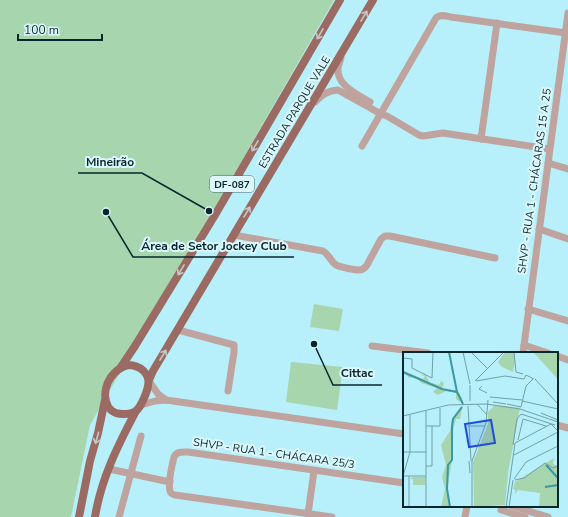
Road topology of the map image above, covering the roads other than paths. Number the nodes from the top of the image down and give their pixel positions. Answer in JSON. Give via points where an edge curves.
{"nodes":[{"id":1,"x":340,"y":0,"type":"edge"},
{"id":2,"x":373,"y":0,"type":"edge"},
{"id":3,"x":568,"y":13,"type":"edge"},
{"id":4,"x":497,"y":23,"type":"junction"},
{"id":5,"x":566,"y":33,"type":"junction"},
{"id":6,"x":342,"y":52,"type":"junction"},
{"id":7,"x":343,"y":83,"type":"junction"},
{"id":8,"x":338,"y":90,"type":"junction"},
{"id":9,"x":311,"y":106,"type":"junction"},
{"id":10,"x":384,"y":114,"type":"junction"},
{"id":11,"x":481,"y":139,"type":"junction"},
{"id":12,"x":362,"y":146,"type":"dead end"},
{"id":13,"x":549,"y":149,"type":"junction"},
{"id":14,"x":548,"y":163,"type":"junction"},
{"id":15,"x":568,"y":169,"type":"edge"},
{"id":16,"x":539,"y":229,"type":"junction"},
{"id":17,"x":234,"y":235,"type":"junction"},
{"id":18,"x":568,"y":239,"type":"edge"},
{"id":19,"x":495,"y":258,"type":"dead end"},
{"id":20,"x":528,"y":309,"type":"junction"},
{"id":21,"x":568,"y":321,"type":"edge"},
{"id":22,"x":178,"y":330,"type":"junction"},
{"id":23,"x":524,"y":345,"type":"junction"},
{"id":24,"x":372,"y":346,"type":"dead end"},
{"id":25,"x":420,"y":352,"type":"edge"},
{"id":26,"x":523,"y":352,"type":"edge"},
{"id":27,"x":545,"y":352,"type":"edge"},
{"id":28,"x":558,"y":356,"type":"edge"},
{"id":29,"x":568,"y":360,"type":"edge"},
{"id":30,"x":121,"y":367,"type":"junction"},
{"id":31,"x":149,"y":380,"type":"junction"},
{"id":32,"x":228,"y":391,"type":"dead end"},
{"id":33,"x":105,"y":400,"type":"junction"},
{"id":34,"x":166,"y":400,"type":"junction"},
{"id":35,"x":138,"y":408,"type":"junction"},
{"id":36,"x":558,"y":425,"type":"edge"},
{"id":37,"x":568,"y":428,"type":"edge"},
{"id":38,"x":403,"y":434,"type":"edge"},
{"id":39,"x":141,"y":436,"type":"dead end"},
{"id":40,"x":108,"y":469,"type":"junction"},
{"id":41,"x":314,"y":471,"type":"junction"},
{"id":42,"x":131,"y":474,"type":"junction"},
{"id":43,"x":170,"y":482,"type":"junction"},
{"id":44,"x":403,"y":483,"type":"edge"},
{"id":45,"x":515,"y":507,"type":"edge"},
{"id":46,"x":501,"y":511,"type":"edge"},
{"id":47,"x":308,"y":514,"type":"junction"},
{"id":48,"x":78,"y":517,"type":"edge"},
{"id":49,"x":95,"y":517,"type":"edge"},
{"id":50,"x":119,"y":517,"type":"edge"},
{"id":51,"x":332,"y":517,"type":"edge"},
{"id":52,"x":525,"y":517,"type":"edge"},
{"id":53,"x":548,"y":517,"type":"edge"}],
"edges":[{"from":1,"to":30,"type":"main road","name":"ESTRADA PARQUE VALE","number":"DF-087","one_way":true,"via":[[215,215]]},
{"from":6,"to":2,"type":"main road","name":"ESTRADA PARQUE VALE","number":"DF-087","one_way":true},
{"from":3,"to":5,"type":"street","name":"SHVP - RUA 1 - CHÁCARAS 15 A 25"},
{"from":4,"to":5,"type":"street"},
{"from":4,"to":10,"type":"street","via":[[438,16]]},
{"from":4,"to":11,"type":"street"},
{"from":5,"to":13,"type":"street","name":"SHVP - RUA 1 - CHÁCARAS 15 A 25"},
{"from":6,"to":7,"type":"street","via":[[338,70]]},
{"from":6,"to":9,"type":"main road","name":"ESTRADA PARQUE VALE","number":"DF-087"},
{"from":7,"to":8,"type":"street"},
{"from":7,"to":10,"type":"street"},
{"from":8,"to":9,"type":"street","via":[[322,95]]},
{"from":8,"to":10,"type":"street"},
{"from":17,"to":9,"type":"main road","name":"ESTRADA PARQUE VALE","number":"DF-087","one_way":true},
{"from":10,"to":11,"type":"street","via":[[422,136],[443,133]]},
{"from":10,"to":12,"type":"street"},
{"from":11,"to":13,"type":"street"},
{"from":13,"to":14,"type":"street","name":"SHVP - RUA 1 - CHÁCARAS 15 A 25"},
{"from":14,"to":15,"type":"street"},
{"from":14,"to":16,"type":"street","name":"SHVP - RUA 1 - CHÁCARAS 15 A 25"},
{"from":16,"to":18,"type":"street"},
{"from":16,"to":20,"type":"street","name":"SHVP - RUA 1 - CHÁCARAS 15 A 25"},
{"from":17,"to":19,"type":"street","via":[[322,251],[328,254],[335,264],[359,270],[364,269],[385,236]]},
{"from":17,"to":22,"type":"main road","name":"ESTRADA PARQUE VALE","number":"DF-087"},
{"from":20,"to":21,"type":"street"},
{"from":20,"to":23,"type":"street","name":"SHVP - RUA 1 - CHÁCARAS 15 A 25"},
{"from":31,"to":22,"type":"main road","name":"ESTRADA PARQUE VALE","number":"DF-087","one_way":true},
{"from":22,"to":32,"type":"street","via":[[234,345]]},
{"from":23,"to":26,"type":"street","name":"SHVP - RUA 1 - CHÁCARAS 15 A 25"},
{"from":23,"to":27,"type":"street"},
{"from":24,"to":25,"type":"street"},
{"from":28,"to":29,"type":"street"},
{"from":30,"to":31,"type":"main road","via":[[136,366],[144,371]]},
{"from":30,"to":33,"type":"main road","number":"DF-087","via":[[107,384]]},
{"from":31,"to":34,"type":"street","via":[[158,394]]},
{"from":31,"to":35,"type":"main road","number":"DF-087"},
{"from":33,"to":35,"type":"main road","via":[[118,414],[127,414]]},
{"from":33,"to":48,"type":"main road","number":"DF-087","one_way":true},
{"from":34,"to":35,"type":"street","via":[[155,401]]},
{"from":34,"to":38,"type":"street"},
{"from":35,"to":40,"type":"main road","number":"DF-087"},
{"from":36,"to":37,"type":"street"},
{"from":39,"to":42,"type":"street"},
{"from":40,"to":42,"type":"street"},
{"from":40,"to":49,"type":"main road","number":"DF-087"},
{"from":41,"to":43,"type":"street","name":"SHVP - RUA 1 - CHÁCARA 25/3","via":[[179,452],[174,457]]},
{"from":41,"to":44,"type":"street","name":"SHVP - RUA 1 - CHÁCARA 25/3"},
{"from":41,"to":47,"type":"street"},
{"from":42,"to":43,"type":"street"},
{"from":42,"to":50,"type":"street"},
{"from":43,"to":47,"type":"street","via":[[171,494],[181,497]]},
{"from":45,"to":53,"type":"street"},
{"from":46,"to":52,"type":"street"},
{"from":47,"to":51,"type":"street"}]}
